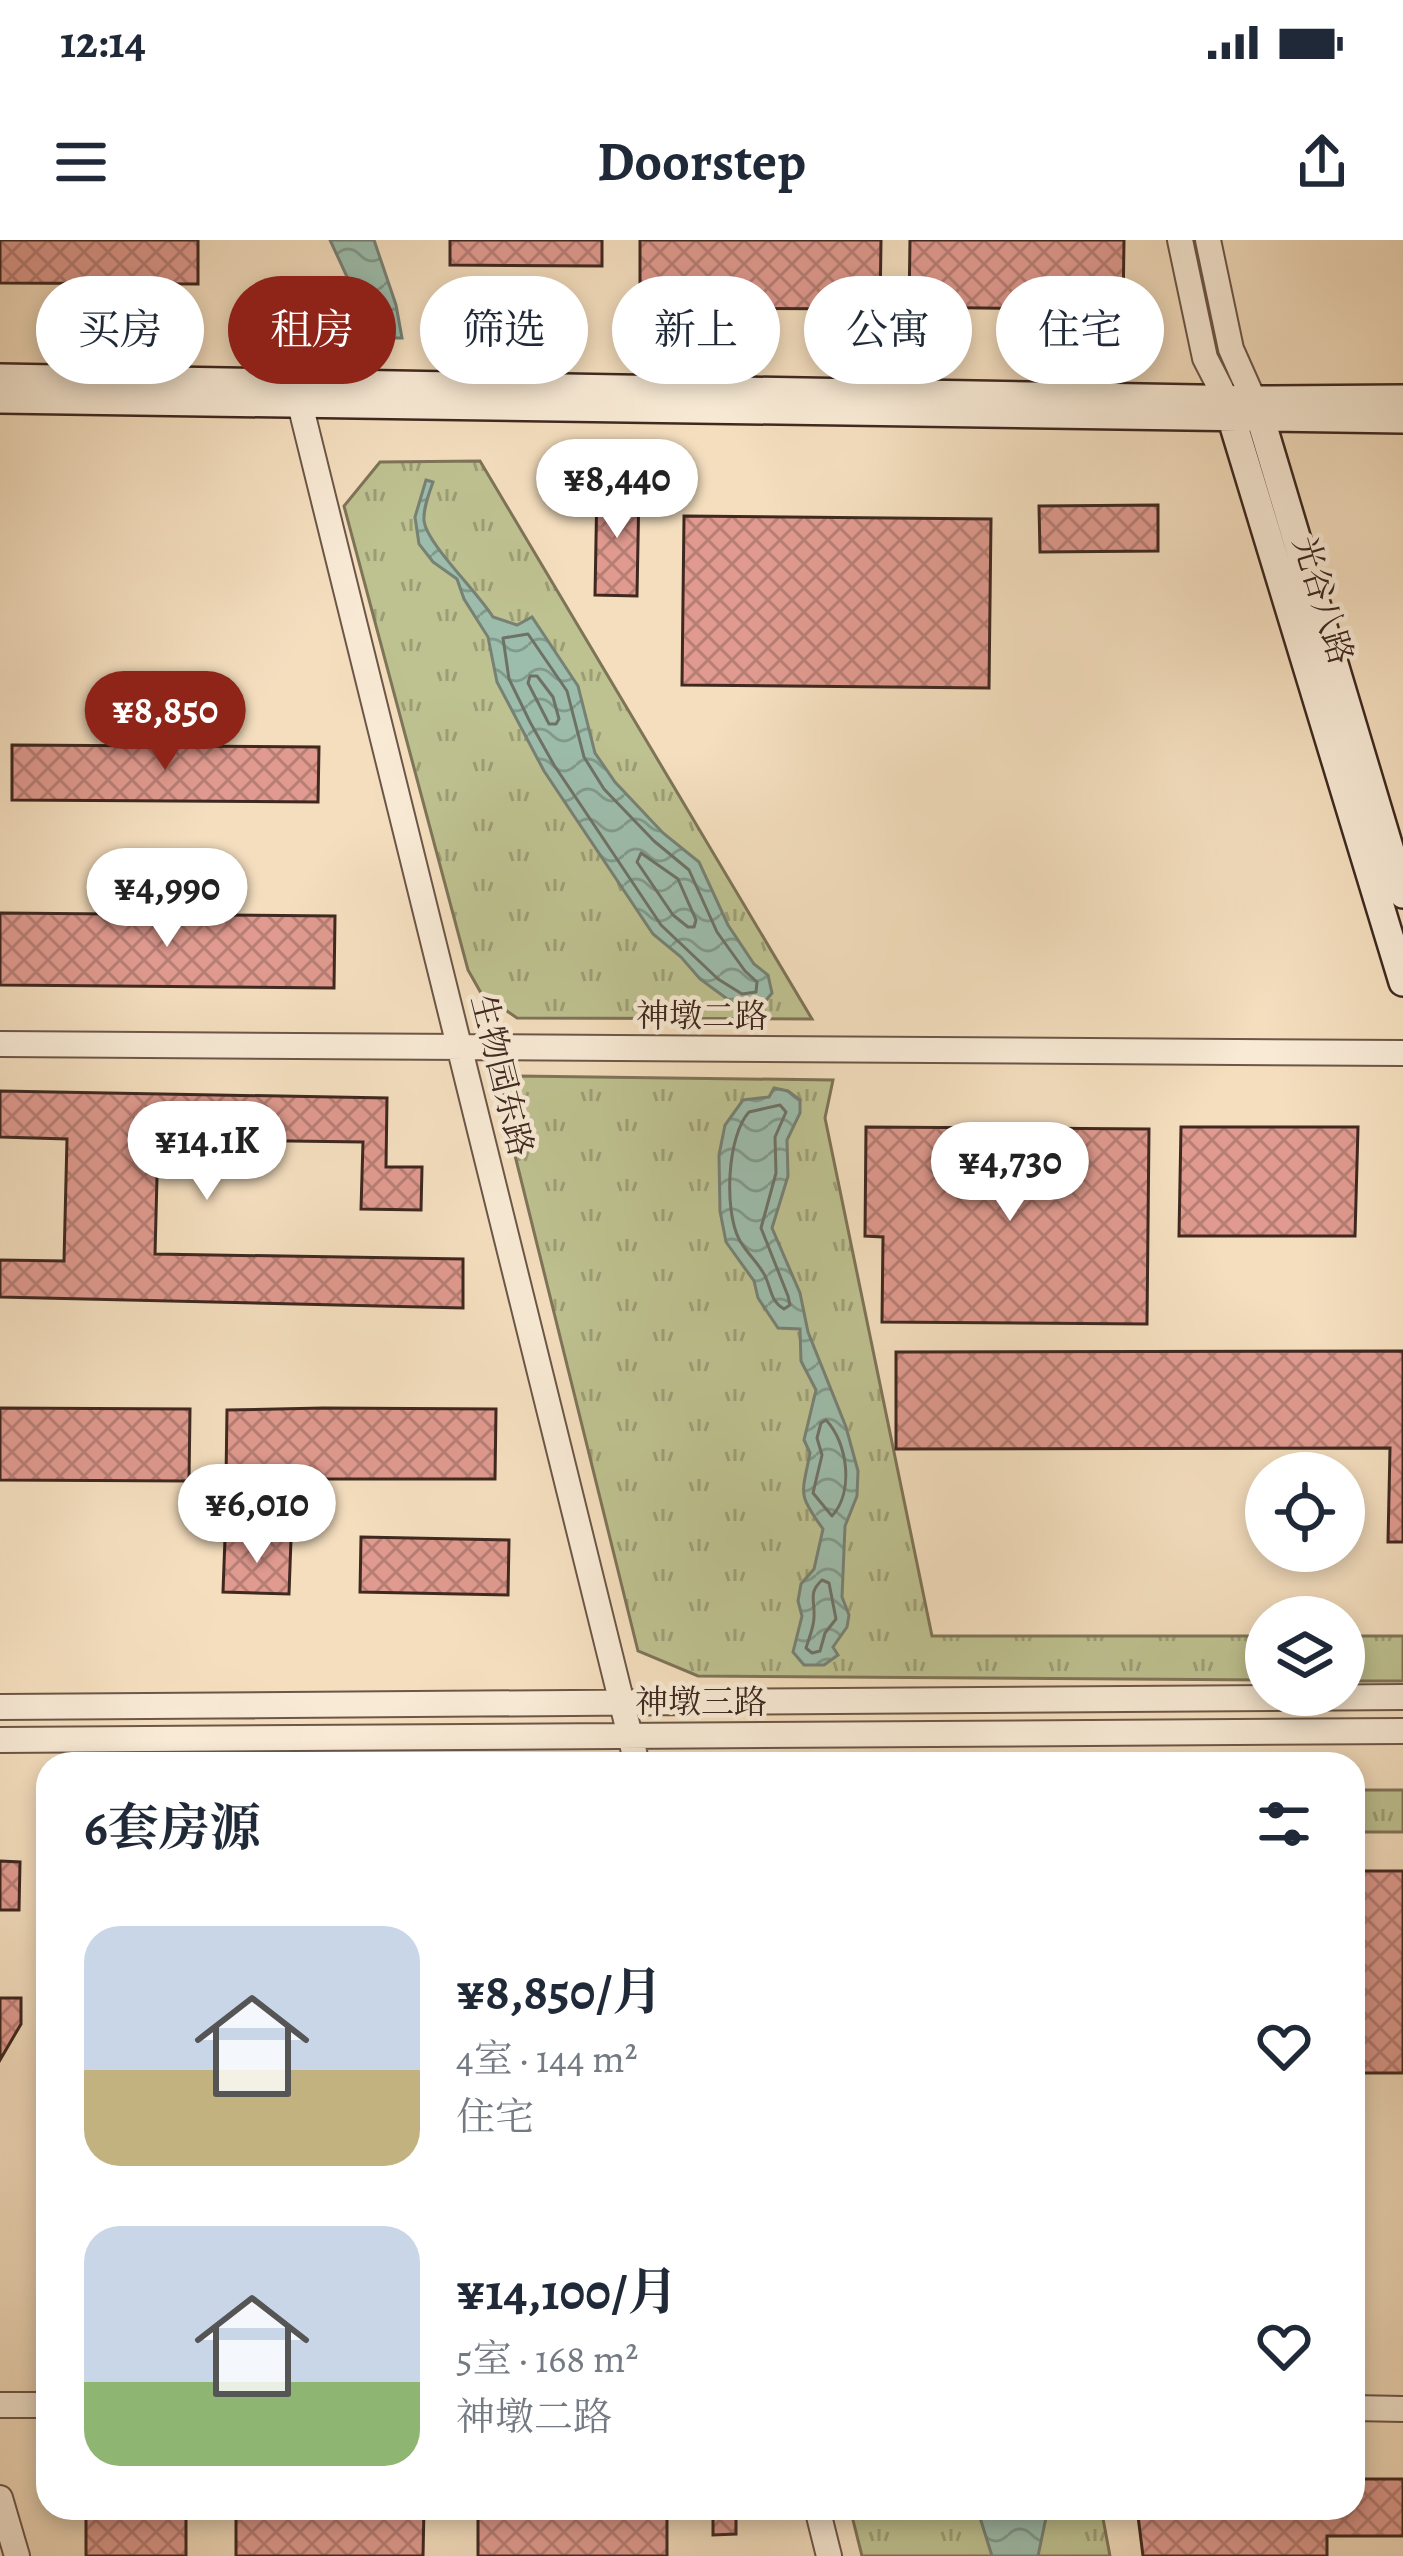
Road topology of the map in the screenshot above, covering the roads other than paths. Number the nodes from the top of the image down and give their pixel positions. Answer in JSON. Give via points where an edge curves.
{"nodes":[{"id":1,"x":1180,"y":240,"type":"edge"},
{"id":2,"x":1208,"y":240,"type":"edge"},
{"id":3,"x":0,"y":378,"type":"edge"},
{"id":4,"x":0,"y":399,"type":"edge"},
{"id":5,"x":1403,"y":399,"type":"edge"},
{"id":6,"x":300,"y":404,"type":"junction"},
{"id":7,"x":1228,"y":409,"type":"junction"},
{"id":8,"x":1258,"y":410,"type":"junction"},
{"id":9,"x":1403,"y":419,"type":"edge"},
{"id":10,"x":1403,"y":894,"type":"edge"},
{"id":11,"x":1403,"y":982,"type":"edge"},
{"id":12,"x":0,"y":1044,"type":"edge"},
{"id":13,"x":462,"y":1046,"type":"junction"},
{"id":14,"x":1403,"y":1053,"type":"edge"},
{"id":15,"x":1403,"y":1697,"type":"edge"},
{"id":16,"x":624,"y":1702,"type":"junction"},
{"id":17,"x":0,"y":1707,"type":"edge"},
{"id":18,"x":1403,"y":1731,"type":"edge"},
{"id":19,"x":630,"y":1734,"type":"junction"},
{"id":20,"x":0,"y":1740,"type":"edge"},
{"id":21,"x":635,"y":1752,"type":"edge"},
{"id":22,"x":0,"y":2405,"type":"edge"},
{"id":23,"x":36,"y":2405,"type":"edge"},
{"id":24,"x":1365,"y":2408,"type":"edge"},
{"id":25,"x":1403,"y":2409,"type":"edge"},
{"id":26,"x":0,"y":2498,"type":"edge"},
{"id":27,"x":820,"y":2520,"type":"edge"},
{"id":28,"x":17,"y":2556,"type":"edge"},
{"id":29,"x":829,"y":2556,"type":"edge"}],
"edges":[{"from":1,"to":7,"type":"street","name":"光谷八路","via":[[1205,358]]},
{"from":2,"to":8,"type":"street","name":"光谷八路","via":[[1232,350]]},
{"from":3,"to":7,"type":"main road"},
{"from":4,"to":6,"type":"main road"},
{"from":5,"to":8,"type":"main road"},
{"from":6,"to":7,"type":"main road"},
{"from":6,"to":13,"type":"street","name":"生物园东路"},
{"from":7,"to":8,"type":"main road"},
{"from":7,"to":11,"type":"main road","name":"光谷八路"},
{"from":8,"to":9,"type":"main road"},
{"from":8,"to":10,"type":"main road","name":"光谷八路"},
{"from":12,"to":13,"type":"street","name":"神墩二路"},
{"from":13,"to":14,"type":"street","name":"神墩二路"},
{"from":13,"to":16,"type":"street","name":"生物园东路"},
{"from":15,"to":16,"type":"street","name":"神墩三路"},
{"from":16,"to":17,"type":"street","name":"神墩三路"},
{"from":16,"to":19,"type":"street","name":"生物园东路"},
{"from":18,"to":19,"type":"street","name":"神墩三路"},
{"from":19,"to":20,"type":"street","name":"神墩三路"},
{"from":19,"to":21,"type":"street","name":"生物园东路"},
{"from":22,"to":23,"type":"street"},
{"from":24,"to":25,"type":"street"},
{"from":26,"to":28,"type":"street"},
{"from":27,"to":29,"type":"street"}]}
